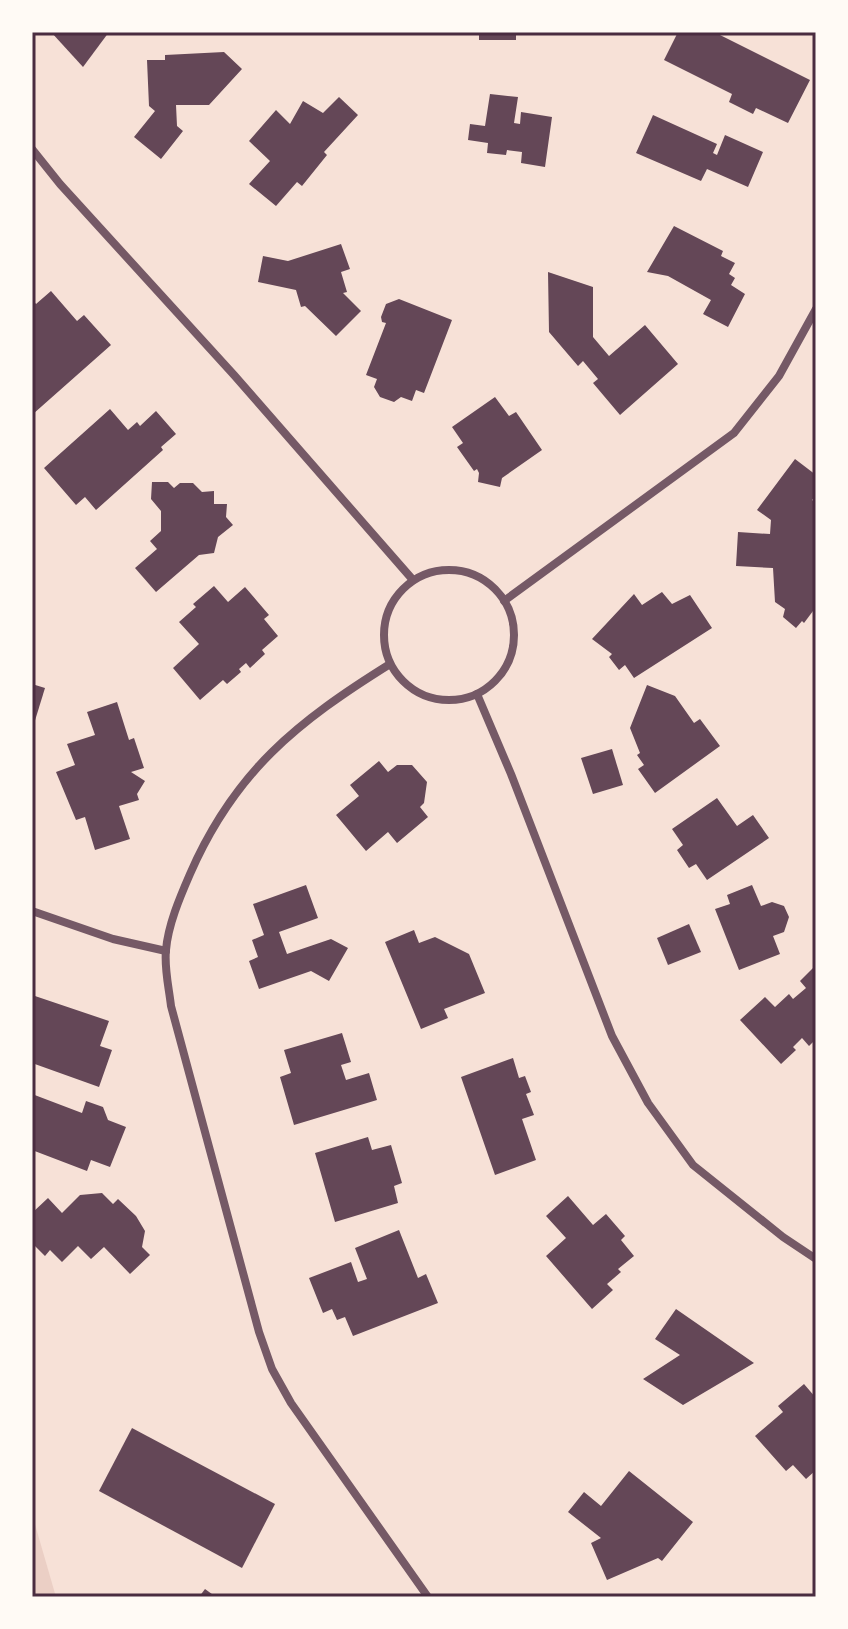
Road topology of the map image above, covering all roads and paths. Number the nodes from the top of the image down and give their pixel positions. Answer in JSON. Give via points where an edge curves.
{"nodes":[{"id":1,"x":32,"y":149,"type":"edge"},
{"id":2,"x":816,"y":309,"type":"edge"},
{"id":3,"x":413,"y":580,"type":"junction"},
{"id":4,"x":504,"y":601,"type":"junction"},
{"id":5,"x":390,"y":664,"type":"junction"},
{"id":6,"x":477,"y":694,"type":"junction"},
{"id":7,"x":32,"y":911,"type":"edge"},
{"id":8,"x":166,"y":951,"type":"junction"},
{"id":9,"x":816,"y":1259,"type":"edge"},
{"id":10,"x":428,"y":1597,"type":"edge"}],
"edges":[{"from":1,"to":3,"type":"street"},
{"from":2,"to":4,"type":"street","via":[[779,376],[734,433]]},
{"from":3,"to":4,"type":"street","via":[[434,572],[474,575]]},
{"from":3,"to":5,"type":"street","via":[[390,607],[384,626]]},
{"from":4,"to":6,"type":"street","via":[[512,621],[507,664]]},
{"from":5,"to":6,"type":"street","via":[[401,680],[437,700]]},
{"from":5,"to":8,"type":"street","via":[[307,720],[248,776],[199,854]]},
{"from":6,"to":9,"type":"street","via":[[612,1036],[648,1103],[693,1165]]},
{"from":7,"to":8,"type":"street"},
{"from":8,"to":10,"type":"street","via":[[171,1006],[272,1369]]}]}
